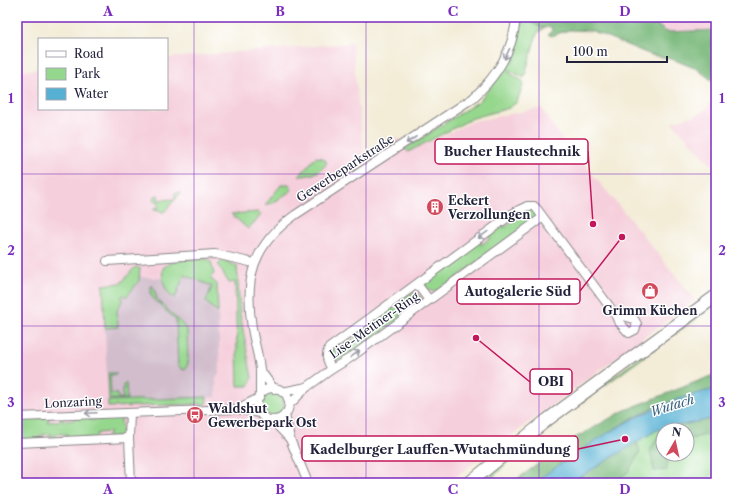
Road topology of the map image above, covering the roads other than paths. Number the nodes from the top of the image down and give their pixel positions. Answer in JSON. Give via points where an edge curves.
{"nodes":[{"id":1,"x":516,"y":17,"type":"edge"},
{"id":2,"x":543,"y":217,"type":"junction"},
{"id":3,"x":107,"y":261,"type":"dead end"},
{"id":4,"x":254,"y":263,"type":"junction"},
{"id":5,"x":417,"y":284,"type":"junction"},
{"id":6,"x":716,"y":296,"type":"edge"},
{"id":7,"x":429,"y":300,"type":"junction"},
{"id":8,"x":615,"y":314,"type":"dead end"},
{"id":9,"x":332,"y":369,"type":"junction"},
{"id":10,"x":260,"y":370,"type":"junction"},
{"id":11,"x":307,"y":387,"type":"junction"},
{"id":12,"x":274,"y":388,"type":"junction"},
{"id":13,"x":282,"y":392,"type":"junction"},
{"id":14,"x":259,"y":397,"type":"junction"},
{"id":15,"x":289,"y":405,"type":"junction"},
{"id":16,"x":238,"y":409,"type":"junction"},
{"id":17,"x":130,"y":413,"type":"junction"},
{"id":18,"x":260,"y":413,"type":"junction"},
{"id":19,"x":285,"y":414,"type":"junction"},
{"id":20,"x":17,"y":416,"type":"edge"},
{"id":21,"x":272,"y":420,"type":"junction"},
{"id":22,"x":129,"y":438,"type":"junction"},
{"id":23,"x":290,"y":439,"type":"junction"},
{"id":24,"x":17,"y":443,"type":"edge"},
{"id":25,"x":132,"y":483,"type":"edge"},
{"id":26,"x":308,"y":483,"type":"edge"},
{"id":27,"x":469,"y":483,"type":"edge"}],
"edges":[{"from":1,"to":4,"type":"street","name":"Gewerbeparkstraße","one_way":true,"via":[[511,46],[504,61],[484,88],[455,111],[282,224],[264,245]]},
{"from":2,"to":5,"type":"street","name":"Lise-Meitner-Ring","one_way":true,"via":[[534,206],[527,206],[515,212]]},
{"from":2,"to":7,"type":"street","name":"Lise-Meitner-Ring"},
{"from":2,"to":8,"type":"street"},
{"from":3,"to":4,"type":"street","via":[[215,254]]},
{"from":4,"to":10,"type":"street","name":"Gewerbeparkstraße","via":[[250,279],[249,308]]},
{"from":5,"to":7,"type":"street","name":"Lise-Meitner-Ring"},
{"from":5,"to":9,"type":"street","name":"Lise-Meitner-Ring","via":[[329,348],[326,353]]},
{"from":6,"to":27,"type":"main road","via":[[565,406]]},
{"from":9,"to":7,"type":"street","name":"Lise-Meitner-Ring","one_way":true},
{"from":9,"to":11,"type":"street","name":"Lise-Meitner-Ring"},
{"from":10,"to":12,"type":"street","name":"Gewerbeparkstraße"},
{"from":10,"to":14,"type":"street","name":"Gewerbeparkstraße"},
{"from":11,"to":13,"type":"street","name":"Lise-Meitner-Ring"},
{"from":11,"to":15,"type":"street","name":"Lise-Meitner-Ring"},
{"from":12,"to":13,"type":"street","name":"Gewerbeparkstraße"},
{"from":12,"to":14,"type":"street","via":[[268,389]]},
{"from":13,"to":15,"type":"street","via":[[286,395]]},
{"from":14,"to":16,"type":"street"},
{"from":14,"to":18,"type":"street","name":"Gewerbeparkstraße"},
{"from":15,"to":19,"type":"street"},
{"from":16,"to":17,"type":"street","name":"Lonzaring"},
{"from":16,"to":18,"type":"street"},
{"from":17,"to":20,"type":"street","name":"Lonzaring","one_way":true},
{"from":17,"to":22,"type":"street"},
{"from":18,"to":21,"type":"street"},
{"from":19,"to":21,"type":"street"},
{"from":19,"to":23,"type":"street"},
{"from":21,"to":23,"type":"street"},
{"from":22,"to":24,"type":"street"},
{"from":22,"to":25,"type":"street"},
{"from":23,"to":26,"type":"street"}]}
